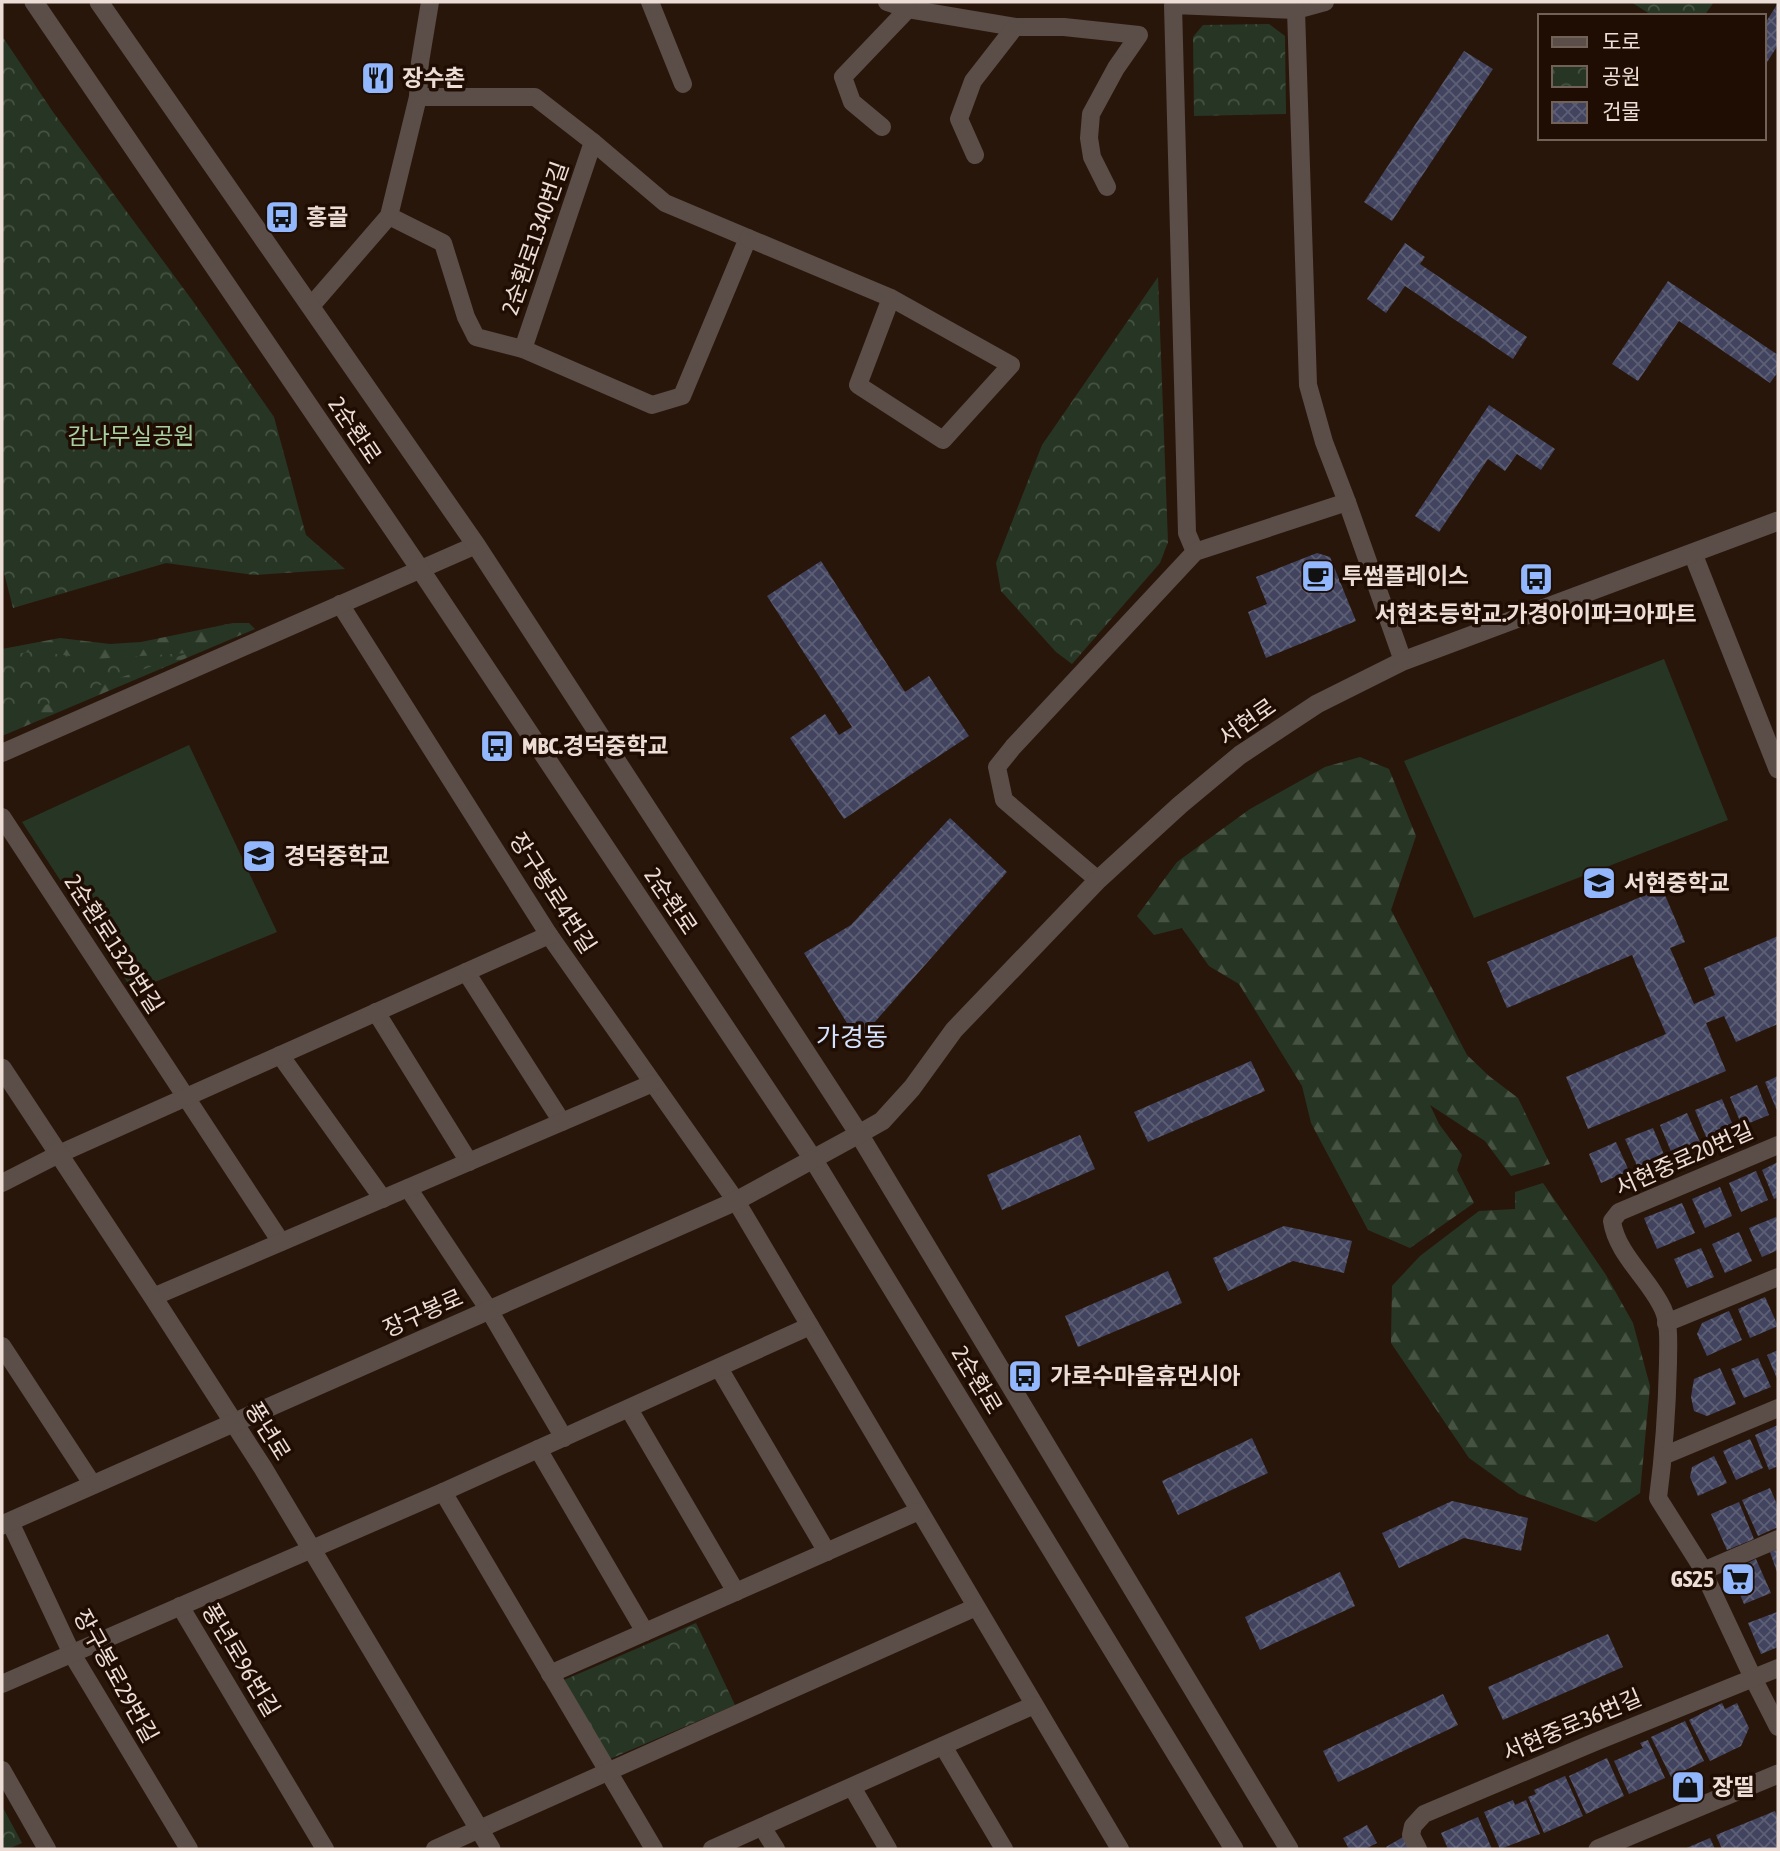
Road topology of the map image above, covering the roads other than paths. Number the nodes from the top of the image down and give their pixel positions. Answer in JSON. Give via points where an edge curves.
{"nodes":[{"id":1,"x":34,"y":2,"type":"edge"},
{"id":2,"x":99,"y":2,"type":"edge"},
{"id":3,"x":430,"y":2,"type":"edge"},
{"id":4,"x":650,"y":2,"type":"edge"},
{"id":5,"x":887,"y":2,"type":"edge"},
{"id":6,"x":1325,"y":2,"type":"edge"},
{"id":7,"x":908,"y":9,"type":"junction"},
{"id":8,"x":1296,"y":10,"type":"junction"},
{"id":9,"x":1015,"y":27,"type":"junction"},
{"id":10,"x":683,"y":84,"type":"dead end"},
{"id":11,"x":418,"y":97,"type":"junction"},
{"id":12,"x":881,"y":127,"type":"dead end"},
{"id":13,"x":593,"y":142,"type":"junction"},
{"id":14,"x":975,"y":155,"type":"dead end"},
{"id":15,"x":1107,"y":187,"type":"dead end"},
{"id":16,"x":389,"y":216,"type":"junction"},
{"id":17,"x":748,"y":238,"type":"junction"},
{"id":18,"x":891,"y":298,"type":"junction"},
{"id":19,"x":311,"y":306,"type":"junction"},
{"id":20,"x":523,"y":349,"type":"junction"},
{"id":21,"x":1347,"y":502,"type":"junction"},
{"id":22,"x":1778,"y":521,"type":"edge"},
{"id":23,"x":476,"y":545,"type":"junction"},
{"id":24,"x":1195,"y":552,"type":"junction"},
{"id":25,"x":1693,"y":554,"type":"junction"},
{"id":26,"x":420,"y":569,"type":"junction"},
{"id":27,"x":340,"y":604,"type":"junction"},
{"id":28,"x":1403,"y":661,"type":"junction"},
{"id":29,"x":2,"y":754,"type":"edge"},
{"id":30,"x":1778,"y":769,"type":"edge"},
{"id":31,"x":2,"y":817,"type":"edge"},
{"id":32,"x":1098,"y":880,"type":"junction"},
{"id":33,"x":549,"y":935,"type":"junction"},
{"id":34,"x":466,"y":972,"type":"junction"},
{"id":35,"x":376,"y":1012,"type":"junction"},
{"id":36,"x":280,"y":1055,"type":"junction"},
{"id":37,"x":2,"y":1068,"type":"edge"},
{"id":38,"x":653,"y":1083,"type":"junction"},
{"id":39,"x":184,"y":1097,"type":"junction"},
{"id":40,"x":562,"y":1122,"type":"junction"},
{"id":41,"x":859,"y":1134,"type":"junction"},
{"id":42,"x":1778,"y":1145,"type":"edge"},
{"id":43,"x":59,"y":1154,"type":"junction"},
{"id":44,"x":813,"y":1159,"type":"junction"},
{"id":45,"x":469,"y":1162,"type":"junction"},
{"id":46,"x":2,"y":1183,"type":"edge"},
{"id":47,"x":408,"y":1188,"type":"junction"},
{"id":48,"x":383,"y":1199,"type":"junction"},
{"id":49,"x":736,"y":1201,"type":"junction"},
{"id":50,"x":281,"y":1242,"type":"junction"},
{"id":51,"x":1778,"y":1277,"type":"edge"},
{"id":52,"x":153,"y":1297,"type":"junction"},
{"id":53,"x":489,"y":1310,"type":"junction"},
{"id":54,"x":1666,"y":1322,"type":"junction"},
{"id":55,"x":810,"y":1326,"type":"junction"},
{"id":56,"x":2,"y":1346,"type":"edge"},
{"id":57,"x":719,"y":1368,"type":"junction"},
{"id":58,"x":1778,"y":1408,"type":"edge"},
{"id":59,"x":629,"y":1409,"type":"junction"},
{"id":60,"x":234,"y":1423,"type":"junction"},
{"id":61,"x":564,"y":1438,"type":"junction"},
{"id":62,"x":538,"y":1449,"type":"junction"},
{"id":63,"x":1663,"y":1456,"type":"junction"},
{"id":64,"x":93,"y":1485,"type":"junction"},
{"id":65,"x":443,"y":1492,"type":"junction"},
{"id":66,"x":919,"y":1511,"type":"junction"},
{"id":67,"x":6,"y":1524,"type":"edge"},
{"id":68,"x":1778,"y":1539,"type":"edge"},
{"id":69,"x":311,"y":1549,"type":"junction"},
{"id":70,"x":827,"y":1552,"type":"junction"},
{"id":71,"x":1703,"y":1571,"type":"junction"},
{"id":72,"x":736,"y":1592,"type":"junction"},
{"id":73,"x":180,"y":1606,"type":"junction"},
{"id":74,"x":976,"y":1607,"type":"junction"},
{"id":75,"x":645,"y":1632,"type":"junction"},
{"id":76,"x":72,"y":1654,"type":"junction"},
{"id":77,"x":1778,"y":1668,"type":"edge"},
{"id":78,"x":550,"y":1674,"type":"junction"},
{"id":79,"x":1753,"y":1678,"type":"junction"},
{"id":80,"x":2,"y":1684,"type":"edge"},
{"id":81,"x":1034,"y":1705,"type":"junction"},
{"id":82,"x":1778,"y":1727,"type":"edge"},
{"id":83,"x":943,"y":1746,"type":"junction"},
{"id":84,"x":2,"y":1770,"type":"edge"},
{"id":85,"x":608,"y":1772,"type":"junction"},
{"id":86,"x":1778,"y":1774,"type":"edge"},
{"id":87,"x":852,"y":1787,"type":"junction"},
{"id":88,"x":762,"y":1827,"type":"junction"},
{"id":89,"x":479,"y":1830,"type":"junction"},
{"id":90,"x":47,"y":1849,"type":"edge"},
{"id":91,"x":189,"y":1849,"type":"edge"},
{"id":92,"x":325,"y":1849,"type":"edge"},
{"id":93,"x":435,"y":1849,"type":"edge"},
{"id":94,"x":491,"y":1849,"type":"edge"},
{"id":95,"x":654,"y":1849,"type":"edge"},
{"id":96,"x":712,"y":1849,"type":"edge"},
{"id":97,"x":776,"y":1849,"type":"edge"},
{"id":98,"x":888,"y":1849,"type":"edge"},
{"id":99,"x":1004,"y":1849,"type":"edge"},
{"id":100,"x":1120,"y":1849,"type":"edge"},
{"id":101,"x":1234,"y":1849,"type":"edge"},
{"id":102,"x":1289,"y":1849,"type":"edge"},
{"id":103,"x":1418,"y":1849,"type":"edge"},
{"id":104,"x":1598,"y":1849,"type":"edge"}],
"edges":[{"from":1,"to":26,"type":"street","name":"2순환로"},
{"from":2,"to":19,"type":"street","name":"2순환로"},
{"from":3,"to":11,"type":"street"},
{"from":4,"to":10,"type":"street"},
{"from":5,"to":7,"type":"street"},
{"from":6,"to":8,"type":"street"},
{"from":7,"to":9,"type":"street"},
{"from":7,"to":12,"type":"street","via":[[843,77],[852,102]]},
{"from":8,"to":21,"type":"street","via":[[1308,385]]},
{"from":8,"to":24,"type":"street","via":[[1173,5],[1187,533]]},
{"from":9,"to":14,"type":"street","via":[[973,81],[959,119]]},
{"from":9,"to":15,"type":"street","via":[[1139,35],[1091,114],[1092,158]]},
{"from":11,"to":13,"type":"street","name":"2순환로1340번길","via":[[535,97]]},
{"from":11,"to":16,"type":"street"},
{"from":13,"to":17,"type":"street","name":"2순환로1340번길","via":[[665,203]]},
{"from":13,"to":20,"type":"street","name":"2순환로1340번길"},
{"from":16,"to":19,"type":"street"},
{"from":16,"to":20,"type":"street","name":"2순환로1340번길","via":[[443,243],[476,337]]},
{"from":17,"to":18,"type":"street"},
{"from":17,"to":20,"type":"street","name":"2순환로1340번길","via":[[682,396],[652,405]]},
{"from":18,"to":18,"type":"street","via":[[1011,365],[943,440],[858,385]]},
{"from":19,"to":23,"type":"street","name":"2순환로"},
{"from":21,"to":24,"type":"street"},
{"from":21,"to":28,"type":"street"},
{"from":22,"to":25,"type":"street","name":"서현로"},
{"from":23,"to":26,"type":"street"},
{"from":23,"to":41,"type":"street","name":"2순환로"},
{"from":24,"to":32,"type":"street","via":[[997,767],[1004,800]]},
{"from":25,"to":28,"type":"street","name":"서현로"},
{"from":25,"to":30,"type":"street"},
{"from":26,"to":27,"type":"street"},
{"from":26,"to":44,"type":"street","name":"2순환로"},
{"from":27,"to":29,"type":"street"},
{"from":27,"to":33,"type":"street","name":"장구봉로4번길"},
{"from":28,"to":32,"type":"street","name":"서현로","via":[[1317,704],[1240,755]]},
{"from":31,"to":39,"type":"street","name":"2순환로1329번길"},
{"from":32,"to":41,"type":"street","name":"서현로","via":[[954,1030],[882,1121]]},
{"from":33,"to":34,"type":"street"},
{"from":33,"to":38,"type":"street","name":"장구봉로4번길"},
{"from":34,"to":35,"type":"street"},
{"from":34,"to":40,"type":"street"},
{"from":35,"to":36,"type":"street"},
{"from":35,"to":45,"type":"street"},
{"from":36,"to":39,"type":"street"},
{"from":36,"to":48,"type":"street"},
{"from":37,"to":43,"type":"street","name":"풍년로"},
{"from":38,"to":40,"type":"street"},
{"from":38,"to":49,"type":"street","name":"장구봉로4번길"},
{"from":39,"to":43,"type":"street"},
{"from":39,"to":50,"type":"street","name":"2순환로1329번길"},
{"from":40,"to":45,"type":"street"},
{"from":41,"to":44,"type":"street","name":"장구봉로"},
{"from":41,"to":102,"type":"street","name":"2순환로"},
{"from":42,"to":54,"type":"street","name":"서현중로20번길","via":[[1619,1212],[1612,1221],[1626,1255],[1655,1293]]},
{"from":43,"to":46,"type":"street"},
{"from":43,"to":52,"type":"street","name":"풍년로"},
{"from":44,"to":49,"type":"street","name":"장구봉로"},
{"from":44,"to":101,"type":"street","name":"2순환로"},
{"from":45,"to":47,"type":"street"},
{"from":47,"to":48,"type":"street"},
{"from":47,"to":53,"type":"street"},
{"from":48,"to":50,"type":"street"},
{"from":49,"to":53,"type":"street","name":"장구봉로"},
{"from":49,"to":55,"type":"street","name":"장구봉로4번길"},
{"from":50,"to":52,"type":"street"},
{"from":51,"to":54,"type":"street"},
{"from":52,"to":60,"type":"street","name":"풍년로"},
{"from":53,"to":60,"type":"street","name":"장구봉로"},
{"from":53,"to":61,"type":"street"},
{"from":54,"to":63,"type":"street"},
{"from":55,"to":57,"type":"street","name":"풍년로96번길"},
{"from":55,"to":66,"type":"street","name":"장구봉로4번길"},
{"from":56,"to":64,"type":"street"},
{"from":57,"to":59,"type":"street","name":"풍년로96번길"},
{"from":57,"to":70,"type":"street"},
{"from":58,"to":63,"type":"street"},
{"from":59,"to":61,"type":"street","name":"풍년로96번길"},
{"from":59,"to":72,"type":"street"},
{"from":60,"to":64,"type":"street","name":"장구봉로"},
{"from":60,"to":69,"type":"street","name":"풍년로"},
{"from":61,"to":62,"type":"street","name":"풍년로96번길"},
{"from":62,"to":65,"type":"street","name":"풍년로96번길"},
{"from":62,"to":75,"type":"street"},
{"from":63,"to":71,"type":"street","via":[[1658,1498]]},
{"from":64,"to":67,"type":"street","name":"장구봉로"},
{"from":65,"to":69,"type":"street","name":"풍년로96번길"},
{"from":65,"to":78,"type":"street"},
{"from":66,"to":70,"type":"street"},
{"from":66,"to":74,"type":"street","name":"장구봉로4번길"},
{"from":67,"to":76,"type":"street","name":"장구봉로29번길"},
{"from":68,"to":71,"type":"street"},
{"from":69,"to":73,"type":"street","name":"풍년로96번길"},
{"from":69,"to":89,"type":"street","name":"풍년로"},
{"from":70,"to":72,"type":"street"},
{"from":71,"to":79,"type":"street"},
{"from":72,"to":75,"type":"street"},
{"from":73,"to":76,"type":"street","name":"풍년로96번길"},
{"from":73,"to":92,"type":"street","name":"풍년로96번길"},
{"from":74,"to":81,"type":"street","name":"장구봉로4번길"},
{"from":74,"to":85,"type":"street"},
{"from":75,"to":78,"type":"street"},
{"from":76,"to":80,"type":"street","name":"풍년로96번길"},
{"from":76,"to":91,"type":"street","name":"장구봉로29번길"},
{"from":77,"to":79,"type":"street","name":"서현중로36번길"},
{"from":78,"to":85,"type":"street"},
{"from":79,"to":82,"type":"street"},
{"from":79,"to":103,"type":"street","name":"서현중로36번길","via":[[1424,1814],[1411,1835]]},
{"from":81,"to":83,"type":"street"},
{"from":81,"to":100,"type":"street","name":"장구봉로4번길"},
{"from":83,"to":87,"type":"street"},
{"from":83,"to":99,"type":"street"},
{"from":84,"to":90,"type":"street"},
{"from":85,"to":89,"type":"street"},
{"from":85,"to":95,"type":"street"},
{"from":86,"to":104,"type":"street"},
{"from":87,"to":88,"type":"street"},
{"from":87,"to":98,"type":"street"},
{"from":88,"to":96,"type":"street"},
{"from":88,"to":97,"type":"street"},
{"from":89,"to":93,"type":"street"},
{"from":89,"to":94,"type":"street","name":"풍년로"}]}
